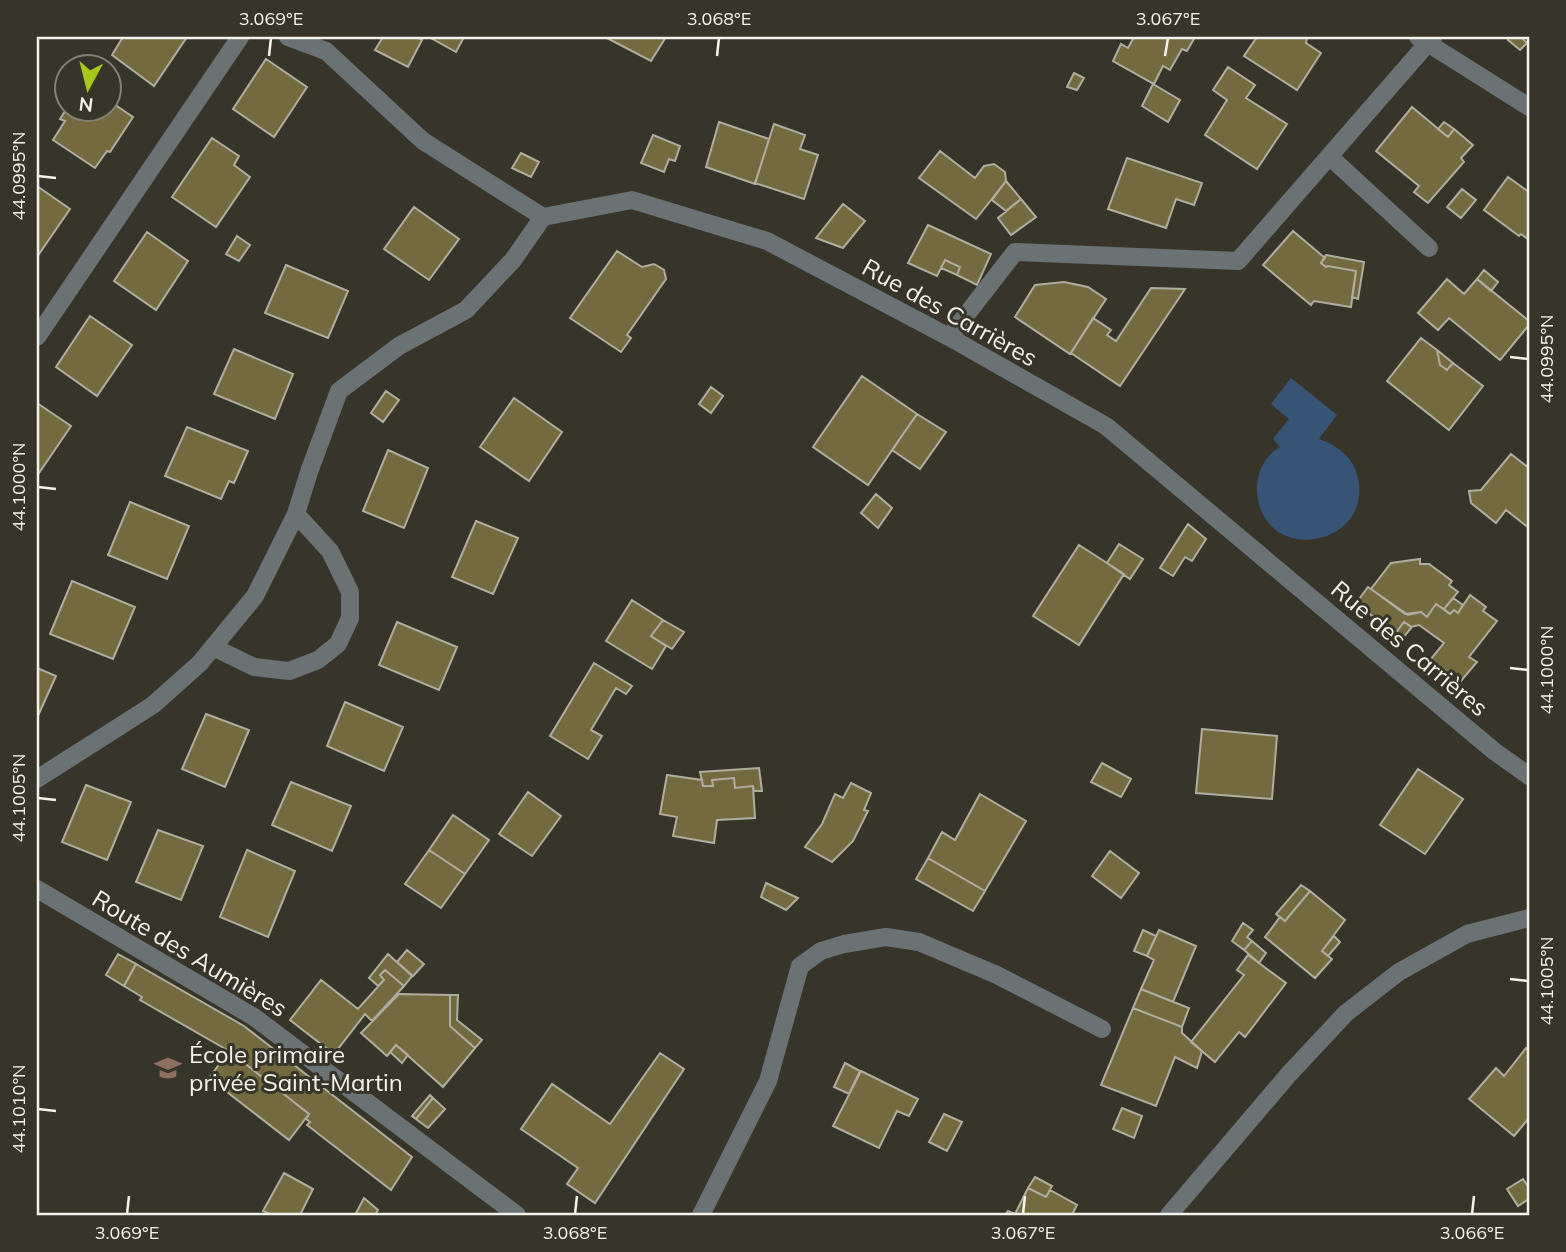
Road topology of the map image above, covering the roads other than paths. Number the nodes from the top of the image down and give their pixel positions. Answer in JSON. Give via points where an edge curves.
{"nodes":[{"id":1,"x":240,"y":37,"type":"edge"},
{"id":2,"x":288,"y":37,"type":"edge"},
{"id":3,"x":1427,"y":38,"type":"edge"},
{"id":4,"x":1529,"y":107,"type":"edge"},
{"id":5,"x":1329,"y":156,"type":"junction"},
{"id":6,"x":543,"y":217,"type":"junction"},
{"id":7,"x":1429,"y":248,"type":"dead end"},
{"id":8,"x":37,"y":337,"type":"edge"},
{"id":9,"x":949,"y":337,"type":"junction"},
{"id":10,"x":296,"y":514,"type":"junction"},
{"id":11,"x":213,"y":647,"type":"junction"},
{"id":12,"x":1529,"y":776,"type":"edge"},
{"id":13,"x":37,"y":779,"type":"edge"},
{"id":14,"x":37,"y":890,"type":"edge"},
{"id":15,"x":1529,"y":918,"type":"edge"},
{"id":16,"x":1102,"y":1029,"type":"dead end"},
{"id":17,"x":508,"y":1212,"type":"edge"},
{"id":18,"x":701,"y":1215,"type":"edge"},
{"id":19,"x":1169,"y":1215,"type":"edge"}],
"edges":[{"from":1,"to":8,"type":"street"},
{"from":2,"to":6,"type":"street","via":[[326,51],[423,141]]},
{"from":3,"to":4,"type":"street"},
{"from":3,"to":5,"type":"street"},
{"from":5,"to":7,"type":"street"},
{"from":5,"to":9,"type":"street","via":[[1238,261],[1015,252]]},
{"from":6,"to":9,"type":"street","name":"Rue des Carrières","via":[[632,200],[767,241]]},
{"from":6,"to":10,"type":"street","via":[[513,260],[466,310],[399,346],[339,391]]},
{"from":9,"to":12,"type":"street","name":"Rue des Carrières","via":[[1106,426]]},
{"from":10,"to":11,"type":"street","via":[[256,596]]},
{"from":10,"to":11,"type":"street","via":[[330,551],[350,592],[349,618],[338,644],[318,660],[289,671],[254,667]]},
{"from":11,"to":13,"type":"street","via":[[153,705]]},
{"from":14,"to":17,"type":"street","name":"Route des Aumières","via":[[254,1017]]},
{"from":15,"to":19,"type":"street","via":[[1467,934],[1399,972],[1346,1013]]},
{"from":16,"to":18,"type":"street","via":[[997,975],[919,942],[886,937],[821,951],[800,966],[768,1081]]}]}
